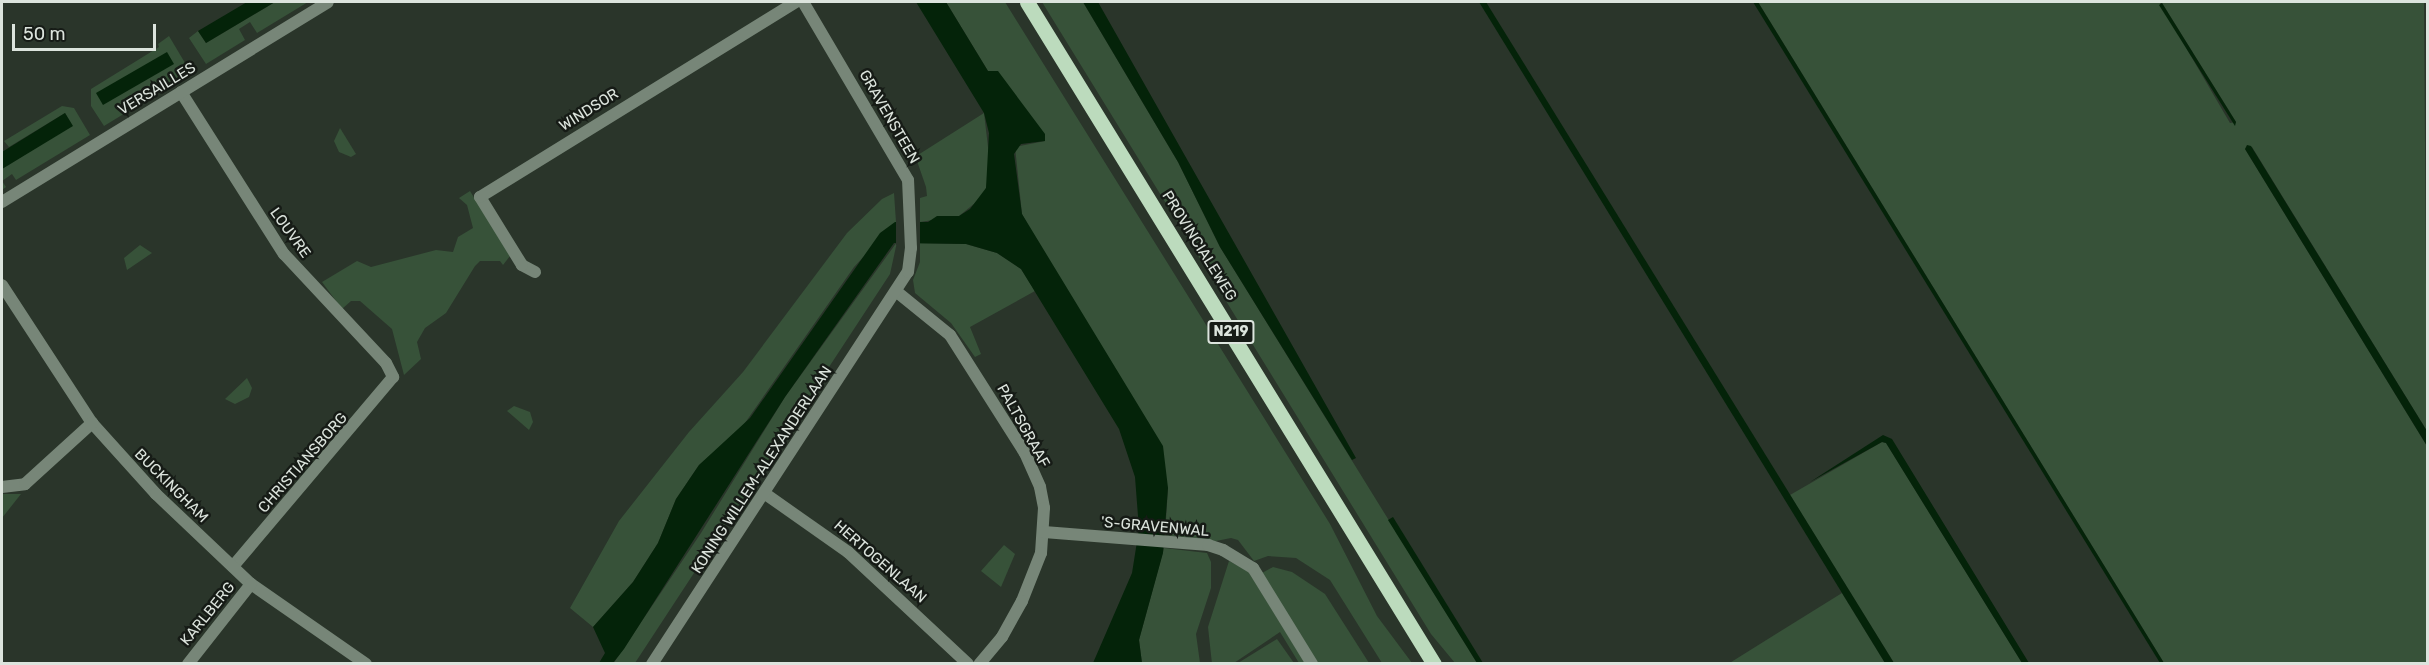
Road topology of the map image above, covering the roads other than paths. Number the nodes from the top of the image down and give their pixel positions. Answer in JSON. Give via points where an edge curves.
{"nodes":[{"id":1,"x":328,"y":2,"type":"edge"},
{"id":2,"x":796,"y":2,"type":"edge"},
{"id":3,"x":803,"y":2,"type":"edge"},
{"id":4,"x":1027,"y":2,"type":"edge"},
{"id":5,"x":181,"y":92,"type":"junction"},
{"id":6,"x":2,"y":202,"type":"edge"},
{"id":7,"x":535,"y":272,"type":"dead end"},
{"id":8,"x":2,"y":285,"type":"edge"},
{"id":9,"x":897,"y":292,"type":"junction"},
{"id":10,"x":393,"y":377,"type":"joint"},
{"id":11,"x":92,"y":423,"type":"junction"},
{"id":12,"x":2,"y":487,"type":"edge"},
{"id":13,"x":764,"y":493,"type":"junction"},
{"id":14,"x":1044,"y":532,"type":"junction"},
{"id":15,"x":233,"y":566,"type":"junction"},
{"id":16,"x":251,"y":584,"type":"junction"},
{"id":17,"x":188,"y":663,"type":"edge"},
{"id":18,"x":366,"y":663,"type":"edge"},
{"id":19,"x":652,"y":663,"type":"edge"},
{"id":20,"x":968,"y":663,"type":"edge"},
{"id":21,"x":979,"y":663,"type":"edge"},
{"id":22,"x":1312,"y":663,"type":"edge"},
{"id":23,"x":1434,"y":663,"type":"edge"}],
"edges":[{"from":1,"to":5,"type":"street","name":"VERSAILLES"},
{"from":2,"to":7,"type":"street","name":"WINDSOR","via":[[480,197],[522,265]]},
{"from":3,"to":9,"type":"street","name":"GRAVENSTEEN","via":[[908,180],[911,248],[908,272]]},
{"from":4,"to":23,"type":"main road","name":"PROVINCIALEWEG","number":"N219"},
{"from":5,"to":6,"type":"street","name":"VERSAILLES"},
{"from":5,"to":10,"type":"street","name":"LOUVRE","via":[[273,239],[334,312],[386,363]]},
{"from":8,"to":11,"type":"street","name":"BUCKINGHAM"},
{"from":9,"to":13,"type":"street","name":"KONING WILLEM-ALEXANDERLAAN"},
{"from":9,"to":14,"type":"street","name":"PALTSGRAAF","via":[[950,335],[1025,453],[1040,487]]},
{"from":10,"to":15,"type":"street","name":"CHRISTIANSBORG"},
{"from":11,"to":12,"type":"street","via":[[25,484]]},
{"from":11,"to":15,"type":"street","name":"BUCKINGHAM","via":[[156,494]]},
{"from":13,"to":19,"type":"street","name":"KONING WILLEM-ALEXANDERLAAN"},
{"from":13,"to":20,"type":"street","name":"HERTOGENLAAN","via":[[848,552]]},
{"from":14,"to":21,"type":"street","name":"PALTSGRAAF","via":[[1041,553],[1022,601],[1002,636]]},
{"from":14,"to":22,"type":"street","name":"'S-GRAVENWAL","via":[[1174,542],[1223,550],[1253,568]]},
{"from":15,"to":16,"type":"street","name":"BUCKINGHAM"},
{"from":16,"to":17,"type":"street","name":"KARLBERG"},
{"from":16,"to":18,"type":"street","name":"BUCKINGHAM"}]}
